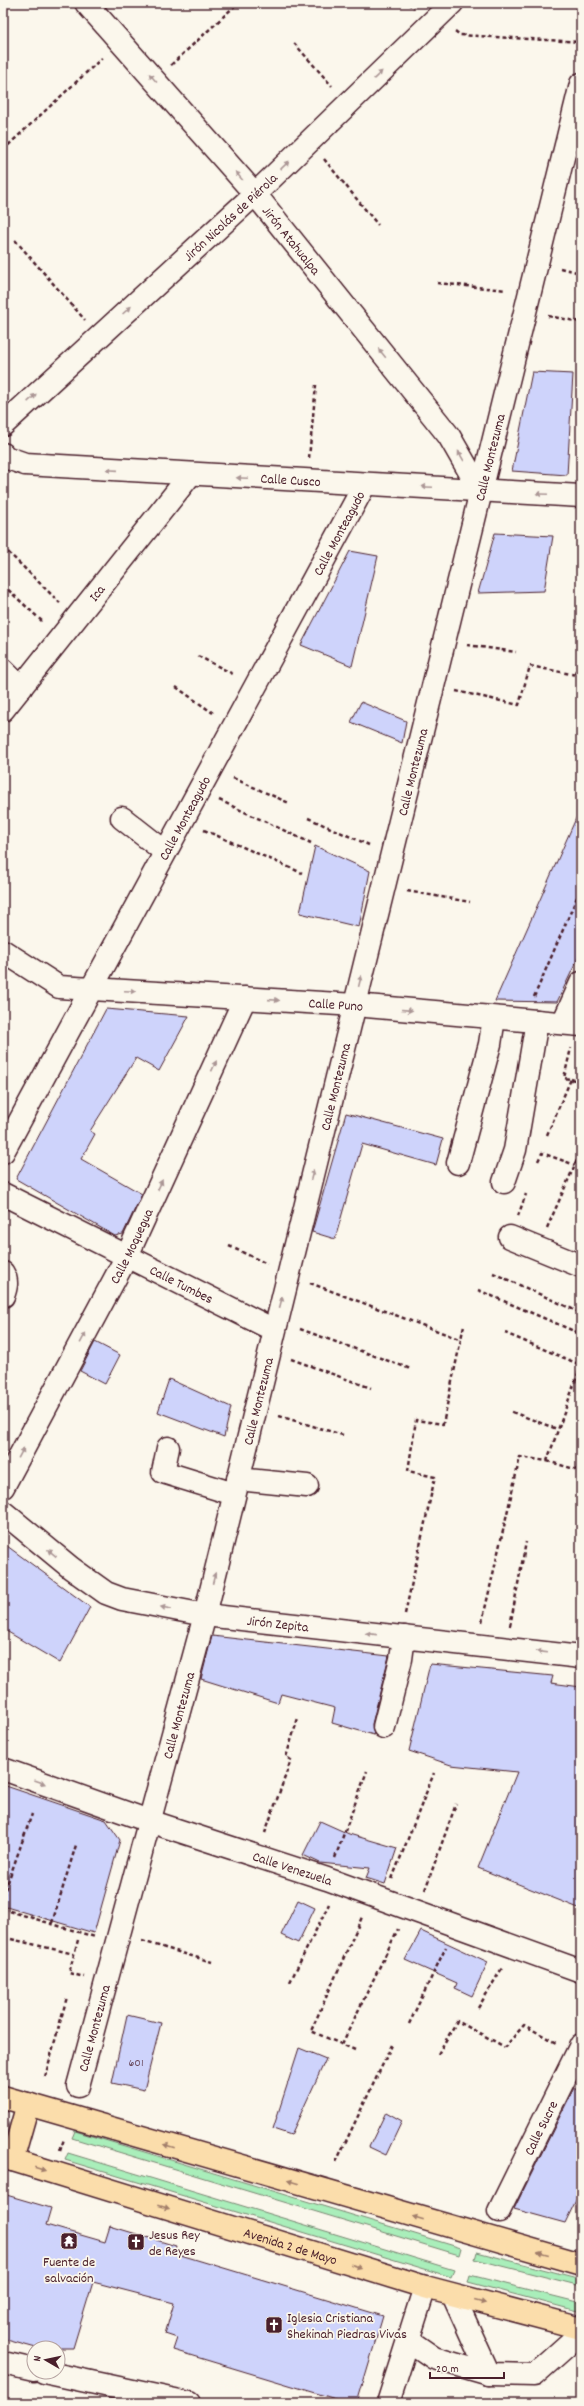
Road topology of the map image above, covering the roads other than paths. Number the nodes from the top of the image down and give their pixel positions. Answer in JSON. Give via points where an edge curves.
{"nodes":[{"id":1,"x":86,"y":3,"type":"edge"},
{"id":2,"x":445,"y":10,"type":"edge"},
{"id":3,"x":581,"y":84,"type":"edge"},
{"id":4,"x":254,"y":194,"type":"junction"},
{"id":5,"x":3,"y":425,"type":"edge"},
{"id":6,"x":3,"y":454,"type":"edge"},
{"id":7,"x":190,"y":475,"type":"junction"},
{"id":8,"x":365,"y":484,"type":"junction"},
{"id":9,"x":480,"y":490,"type":"junction"},
{"id":10,"x":581,"y":496,"type":"edge"},
{"id":11,"x":3,"y":670,"type":"edge"},
{"id":12,"x":20,"y":688,"type":"junction"},
{"id":13,"x":3,"y":710,"type":"edge"},
{"id":14,"x":122,"y":818,"type":"dead end"},
{"id":15,"x":164,"y":851,"type":"junction"},
{"id":16,"x":3,"y":951,"type":"edge"},
{"id":17,"x":581,"y":983,"type":"edge"},
{"id":18,"x":91,"y":989,"type":"junction"},
{"id":19,"x":245,"y":998,"type":"junction"},
{"id":20,"x":355,"y":1005,"type":"junction"},
{"id":21,"x":494,"y":1018,"type":"junction"},
{"id":22,"x":531,"y":1021,"type":"junction"},
{"id":23,"x":574,"y":1024,"type":"edge"},
{"id":24,"x":3,"y":1152,"type":"edge"},
{"id":25,"x":458,"y":1163,"type":"dead end"},
{"id":26,"x":504,"y":1182,"type":"dead end"},
{"id":27,"x":3,"y":1194,"type":"edge"},
{"id":28,"x":510,"y":1237,"type":"road end"},
{"id":29,"x":127,"y":1256,"type":"junction"},
{"id":30,"x":581,"y":1266,"type":"edge"},
{"id":31,"x":3,"y":1273,"type":"edge"},
{"id":32,"x":3,"y":1296,"type":"edge"},
{"id":33,"x":275,"y":1327,"type":"junction"},
{"id":34,"x":168,"y":1448,"type":"dead end"},
{"id":35,"x":307,"y":1486,"type":"dead end"},
{"id":36,"x":3,"y":1487,"type":"edge"},
{"id":37,"x":236,"y":1487,"type":"junction"},
{"id":38,"x":3,"y":1512,"type":"edge"},
{"id":39,"x":205,"y":1616,"type":"junction"},
{"id":40,"x":402,"y":1637,"type":"junction"},
{"id":41,"x":581,"y":1657,"type":"edge"},
{"id":42,"x":384,"y":1727,"type":"dead end"},
{"id":43,"x":3,"y":1769,"type":"edge"},
{"id":44,"x":149,"y":1822,"type":"junction"},
{"id":45,"x":581,"y":1971,"type":"edge"},
{"id":46,"x":578,"y":2049,"type":"edge"},
{"id":47,"x":78,"y":2086,"type":"dead end"},
{"id":48,"x":3,"y":2097,"type":"edge"},
{"id":49,"x":28,"y":2104,"type":"junction"},
{"id":50,"x":7,"y":2158,"type":"edge"},
{"id":51,"x":499,"y":2211,"type":"dead end"},
{"id":52,"x":581,"y":2264,"type":"edge"},
{"id":53,"x":425,"y":2287,"type":"junction"},
{"id":54,"x":453,"y":2295,"type":"junction"},
{"id":55,"x":581,"y":2328,"type":"edge"},
{"id":56,"x":581,"y":2333,"type":"edge"},
{"id":57,"x":408,"y":2340,"type":"junction"},
{"id":58,"x":3,"y":2363,"type":"edge"},
{"id":59,"x":26,"y":2368,"type":"edge"},
{"id":60,"x":489,"y":2374,"type":"junction"},
{"id":61,"x":66,"y":2377,"type":"edge"},
{"id":62,"x":189,"y":2403,"type":"edge"},
{"id":63,"x":388,"y":2403,"type":"edge"}],
"edges":[{"from":4,"to":1,"type":"street","name":"Jirón Atahualpa","one_way":true},
{"from":4,"to":2,"type":"street","name":"Jirón Nicolás de Piérola","one_way":true},
{"from":3,"to":9,"type":"street","name":"Calle Montezuma"},
{"from":5,"to":4,"type":"street","name":"Jirón Nicolás de Piérola","one_way":true},
{"from":9,"to":4,"type":"street","name":"Jirón Atahualpa","one_way":true,"via":[[449,436]]},
{"from":7,"to":6,"type":"street","name":"Calle Cusco","one_way":true,"via":[[25,464]]},
{"from":8,"to":7,"type":"street","name":"Calle Cusco","one_way":true},
{"from":7,"to":12,"type":"street","name":"Ica"},
{"from":9,"to":8,"type":"street","name":"Calle Cusco","one_way":true},
{"from":8,"to":15,"type":"street","name":"Calle Monteagudo"},
{"from":10,"to":9,"type":"street","name":"Calle Cusco","one_way":true},
{"from":20,"to":9,"type":"street","name":"Calle Montezuma","one_way":true},
{"from":11,"to":12,"type":"street"},
{"from":12,"to":13,"type":"street","name":"Ica"},
{"from":14,"to":15,"type":"street"},
{"from":15,"to":18,"type":"street","name":"Calle Monteagudo"},
{"from":16,"to":18,"type":"street","name":"Calle Puno","via":[[59,987]]},
{"from":17,"to":23,"type":"street"},
{"from":18,"to":19,"type":"street","name":"Calle Puno","one_way":true},
{"from":18,"to":24,"type":"street","name":"Calle Monteagudo"},
{"from":19,"to":20,"type":"street","name":"Calle Puno","one_way":true},
{"from":29,"to":19,"type":"street","name":"Calle Moquegua","one_way":true},
{"from":20,"to":21,"type":"street","name":"Calle Puno","one_way":true},
{"from":33,"to":20,"type":"street","name":"Calle Montezuma","one_way":true},
{"from":21,"to":22,"type":"street","name":"Calle Puno"},
{"from":21,"to":25,"type":"street","via":[[490,1044]]},
{"from":22,"to":23,"type":"street","name":"Calle Puno"},
{"from":22,"to":26,"type":"street","via":[[515,1150]]},
{"from":27,"to":29,"type":"street","name":"Calle Tumbes"},
{"from":28,"to":30,"type":"street"},
{"from":29,"to":33,"type":"street","name":"Calle Tumbes"},
{"from":36,"to":29,"type":"street","name":"Calle Moquegua","one_way":true},
{"from":31,"to":32,"type":"street","via":[[6,1288]]},
{"from":33,"to":37,"type":"street","name":"Calle Montezuma"},
{"from":34,"to":37,"type":"street","via":[[163,1472]]},
{"from":35,"to":37,"type":"street"},
{"from":39,"to":37,"type":"street","name":"Calle Montezuma","one_way":true},
{"from":39,"to":38,"type":"street","name":"Jirón Zepita","one_way":true,"via":[[122,1599],[106,1592],[71,1568]]},
{"from":40,"to":39,"type":"street","name":"Jirón Zepita","one_way":true},
{"from":39,"to":44,"type":"street","name":"Calle Montezuma"},
{"from":41,"to":40,"type":"street","name":"Jirón Zepita","one_way":true},
{"from":40,"to":42,"type":"street","via":[[402,1659]]},
{"from":43,"to":44,"type":"street","name":"Calle Venezuela","one_way":true},
{"from":44,"to":45,"type":"street","name":"Calle Venezuela","via":[[333,1881]]},
{"from":44,"to":47,"type":"street","name":"Calle Montezuma"},
{"from":46,"to":51,"type":"street","name":"Calle Sucre","via":[[571,2068]]},
{"from":48,"to":49,"type":"main road"},
{"from":49,"to":50,"type":"main road"},
{"from":52,"to":49,"type":"main road","one_way":true},
{"from":50,"to":53,"type":"main road","name":"Avenida 2 de Mayo","one_way":true},
{"from":53,"to":54,"type":"main road","name":"Avenida 2 de Mayo"},
{"from":53,"to":57,"type":"street"},
{"from":54,"to":55,"type":"main road","name":"Avenida 2 de Mayo","one_way":true},
{"from":54,"to":60,"type":"street"},
{"from":56,"to":60,"type":"street","via":[[534,2375]]},
{"from":57,"to":60,"type":"street","via":[[434,2358]]},
{"from":57,"to":63,"type":"street"},
{"from":58,"to":59,"type":"street"},
{"from":61,"to":62,"type":"street"}]}
